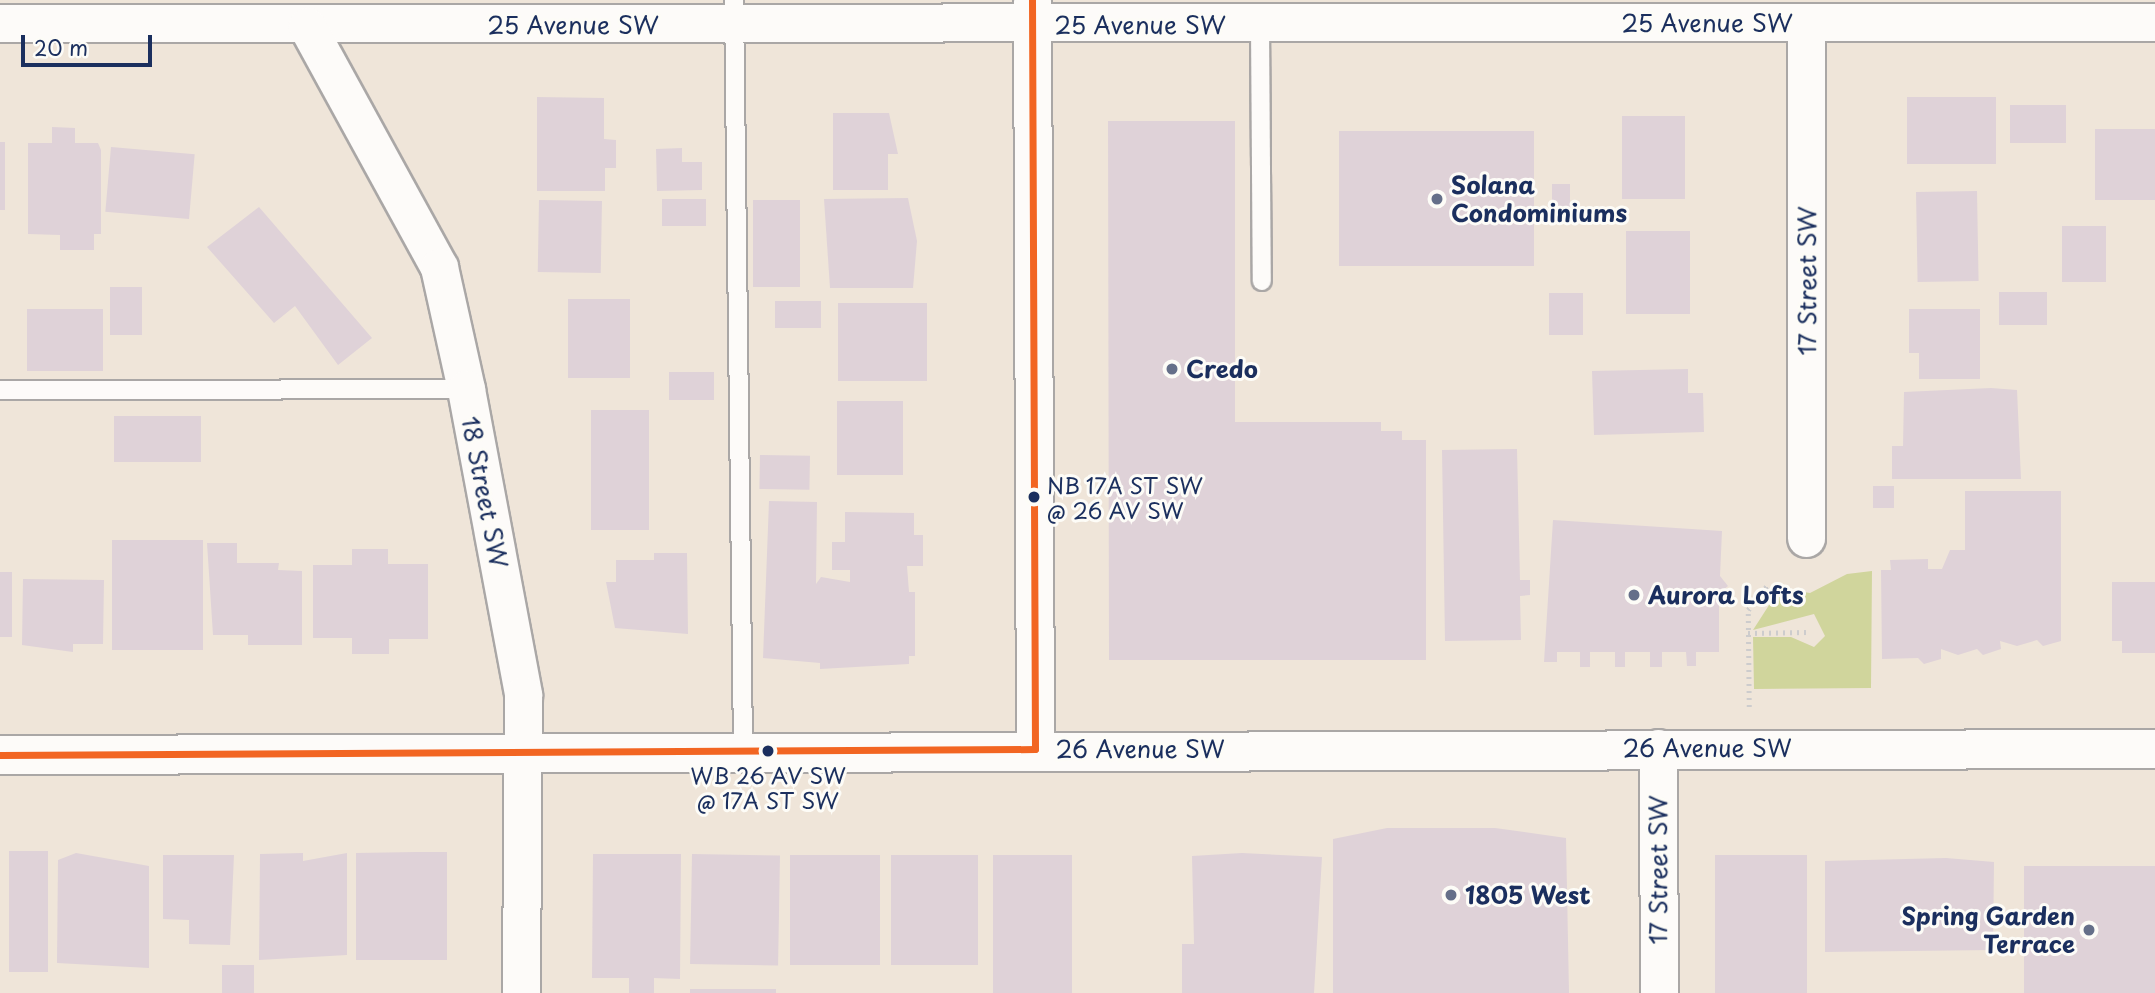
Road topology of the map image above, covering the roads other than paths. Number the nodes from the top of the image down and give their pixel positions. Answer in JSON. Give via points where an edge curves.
{"nodes":[{"id":1,"x":1032,"y":12,"type":"edge"},
{"id":2,"x":1739,"y":12,"type":"edge"},
{"id":3,"x":734,"y":13,"type":"edge"},
{"id":4,"x":2152,"y":15,"type":"edge"},
{"id":5,"x":0,"y":23,"type":"edge"},
{"id":6,"x":1806,"y":23,"type":"junction"},
{"id":7,"x":1260,"y":25,"type":"junction"},
{"id":8,"x":307,"y":26,"type":"junction"},
{"id":9,"x":1262,"y":281,"type":"dead end"},
{"id":10,"x":0,"y":390,"type":"edge"},
{"id":11,"x":466,"y":390,"type":"junction"},
{"id":12,"x":1806,"y":538,"type":"dead end"},
{"id":13,"x":1658,"y":748,"type":"junction"},
{"id":14,"x":1035,"y":749,"type":"junction"},
{"id":15,"x":2155,"y":749,"type":"edge"},
{"id":16,"x":743,"y":751,"type":"junction"},
{"id":17,"x":525,"y":753,"type":"junction"},
{"id":18,"x":0,"y":755,"type":"edge"},
{"id":19,"x":521,"y":993,"type":"edge"},
{"id":20,"x":1659,"y":993,"type":"edge"}],
"edges":[{"from":1,"to":3,"type":"street","name":"25 Avenue SW"},
{"from":1,"to":7,"type":"street","name":"25 Avenue SW"},
{"from":1,"to":14,"type":"street"},
{"from":2,"to":6,"type":"street","name":"25 Avenue SW"},
{"from":2,"to":7,"type":"street","name":"25 Avenue SW"},
{"from":3,"to":8,"type":"street","name":"25 Avenue SW"},
{"from":3,"to":16,"type":"lane"},
{"from":4,"to":6,"type":"street","name":"25 Avenue SW"},
{"from":5,"to":8,"type":"street","name":"25 Avenue SW"},
{"from":6,"to":12,"type":"street","name":"17 Street SW"},
{"from":7,"to":9,"type":"lane"},
{"from":8,"to":11,"type":"street","name":"18 Street SW","via":[[439,267]]},
{"from":10,"to":11,"type":"lane"},
{"from":11,"to":17,"type":"street","name":"18 Street SW","via":[[523,695]]},
{"from":13,"to":14,"type":"street","name":"26 Avenue SW"},
{"from":13,"to":15,"type":"street","name":"26 Avenue SW"},
{"from":13,"to":20,"type":"street","name":"17 Street SW"},
{"from":14,"to":16,"type":"street","name":"26 Avenue SW"},
{"from":16,"to":17,"type":"street","name":"26 Avenue SW"},
{"from":17,"to":18,"type":"street","name":"26 Avenue SW"},
{"from":17,"to":19,"type":"street","name":"18 Street SW"}]}
